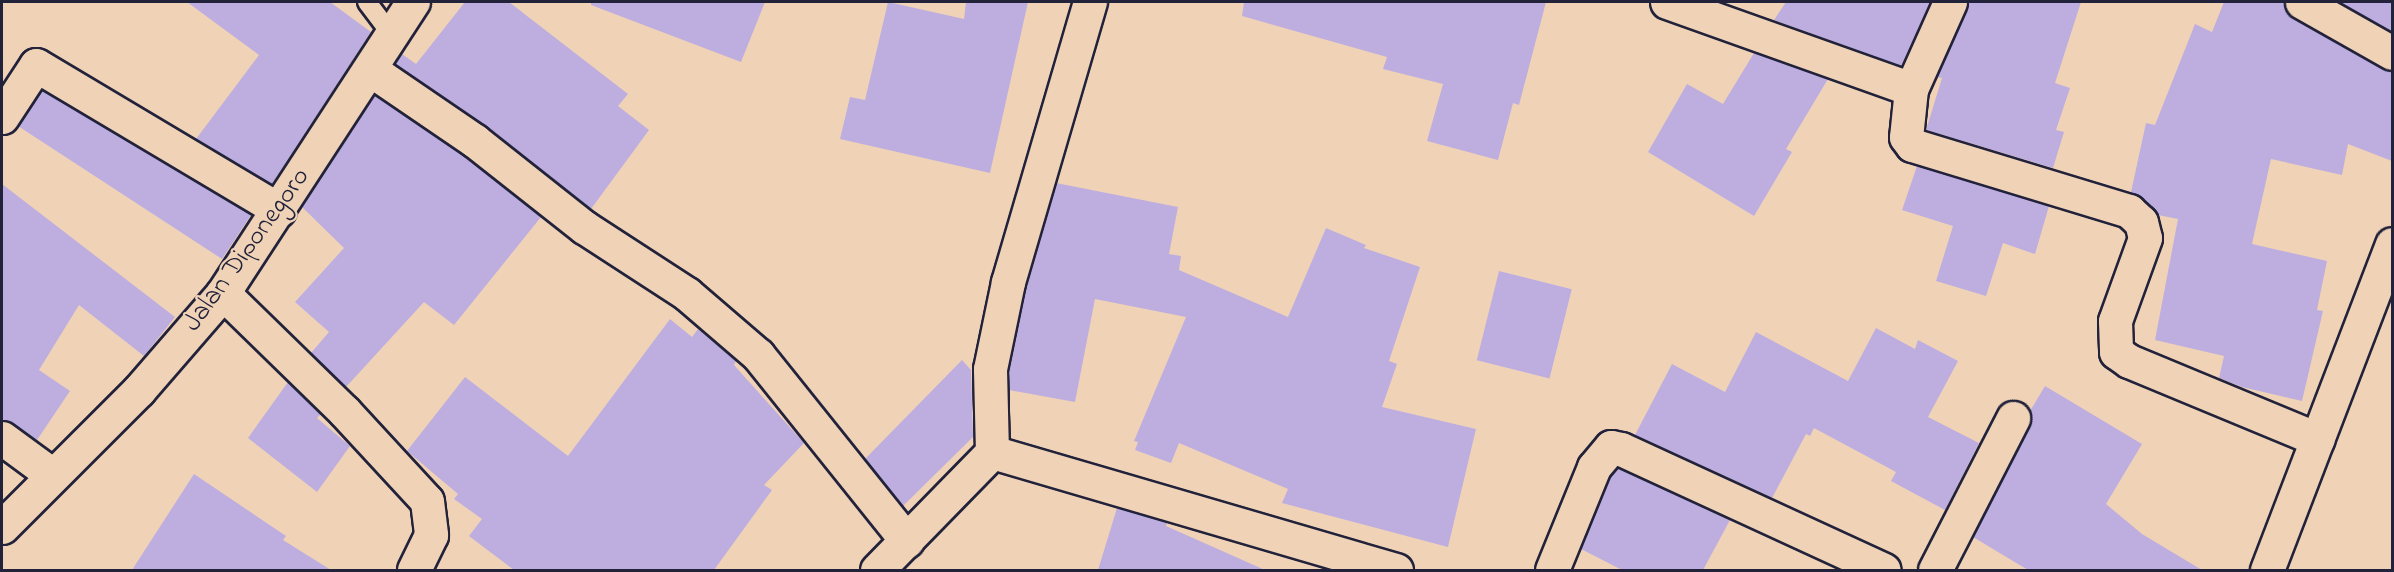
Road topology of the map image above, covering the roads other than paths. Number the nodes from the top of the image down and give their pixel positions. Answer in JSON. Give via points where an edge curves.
{"nodes":[{"id":1,"x":367,"y":2,"type":"edge"},
{"id":2,"x":413,"y":2,"type":"edge"},
{"id":3,"x":1090,"y":2,"type":"edge"},
{"id":4,"x":1667,"y":2,"type":"edge"},
{"id":5,"x":1950,"y":2,"type":"edge"},
{"id":6,"x":2302,"y":2,"type":"edge"},
{"id":7,"x":392,"y":35,"type":"junction"},
{"id":8,"x":2392,"y":53,"type":"edge"},
{"id":9,"x":370,"y":70,"type":"junction"},
{"id":10,"x":1911,"y":89,"type":"junction"},
{"id":11,"x":2,"y":117,"type":"edge"},
{"id":12,"x":279,"y":210,"type":"junction"},
{"id":13,"x":2392,"y":244,"type":"edge"},
{"id":14,"x":224,"y":293,"type":"junction"},
{"id":15,"x":2013,"y":418,"type":"dead end"},
{"id":16,"x":2,"y":438,"type":"edge"},
{"id":17,"x":2318,"y":439,"type":"junction"},
{"id":18,"x":992,"y":452,"type":"junction"},
{"id":19,"x":51,"y":474,"type":"junction"},
{"id":20,"x":2,"y":527,"type":"edge"},
{"id":21,"x":907,"y":541,"type":"junction"},
{"id":22,"x":414,"y":570,"type":"edge"},
{"id":23,"x":877,"y":570,"type":"edge"},
{"id":24,"x":1396,"y":570,"type":"edge"},
{"id":25,"x":1552,"y":570,"type":"edge"},
{"id":26,"x":1884,"y":570,"type":"edge"},
{"id":27,"x":1935,"y":570,"type":"edge"},
{"id":28,"x":2267,"y":570,"type":"edge"}],
"edges":[{"from":1,"to":7,"type":"lane"},
{"from":2,"to":7,"type":"street","name":"Jalan Diponegoro"},
{"from":3,"to":18,"type":"street","via":[[1008,282],[990,369]]},
{"from":4,"to":10,"type":"street"},
{"from":5,"to":10,"type":"street"},
{"from":6,"to":8,"type":"street"},
{"from":7,"to":9,"type":"street","name":"Jalan Diponegoro"},
{"from":9,"to":12,"type":"street","name":"Jalan Diponegoro"},
{"from":9,"to":21,"type":"street","via":[[475,141],[584,227],[687,294],[758,355]]},
{"from":10,"to":17,"type":"street","via":[[1906,137],[1912,145],[2129,211],[2141,222],[2145,238],[2115,321],[2116,352]]},
{"from":11,"to":12,"type":"street","via":[[36,65]]},
{"from":12,"to":14,"type":"street","name":"Jalan Diponegoro"},
{"from":13,"to":17,"type":"street"},
{"from":14,"to":19,"type":"street","name":"Jalan Diponegoro","via":[[138,390]]},
{"from":14,"to":22,"type":"street","via":[[344,411],[427,501],[431,535]]},
{"from":15,"to":27,"type":"street"},
{"from":16,"to":19,"type":"street"},
{"from":17,"to":28,"type":"street"},
{"from":18,"to":21,"type":"street"},
{"from":18,"to":24,"type":"street"},
{"from":19,"to":20,"type":"street","name":"Jalan Diponegoro"},
{"from":21,"to":23,"type":"street"},
{"from":25,"to":26,"type":"street","via":[[1594,467],[1611,447],[1621,448]]}]}
